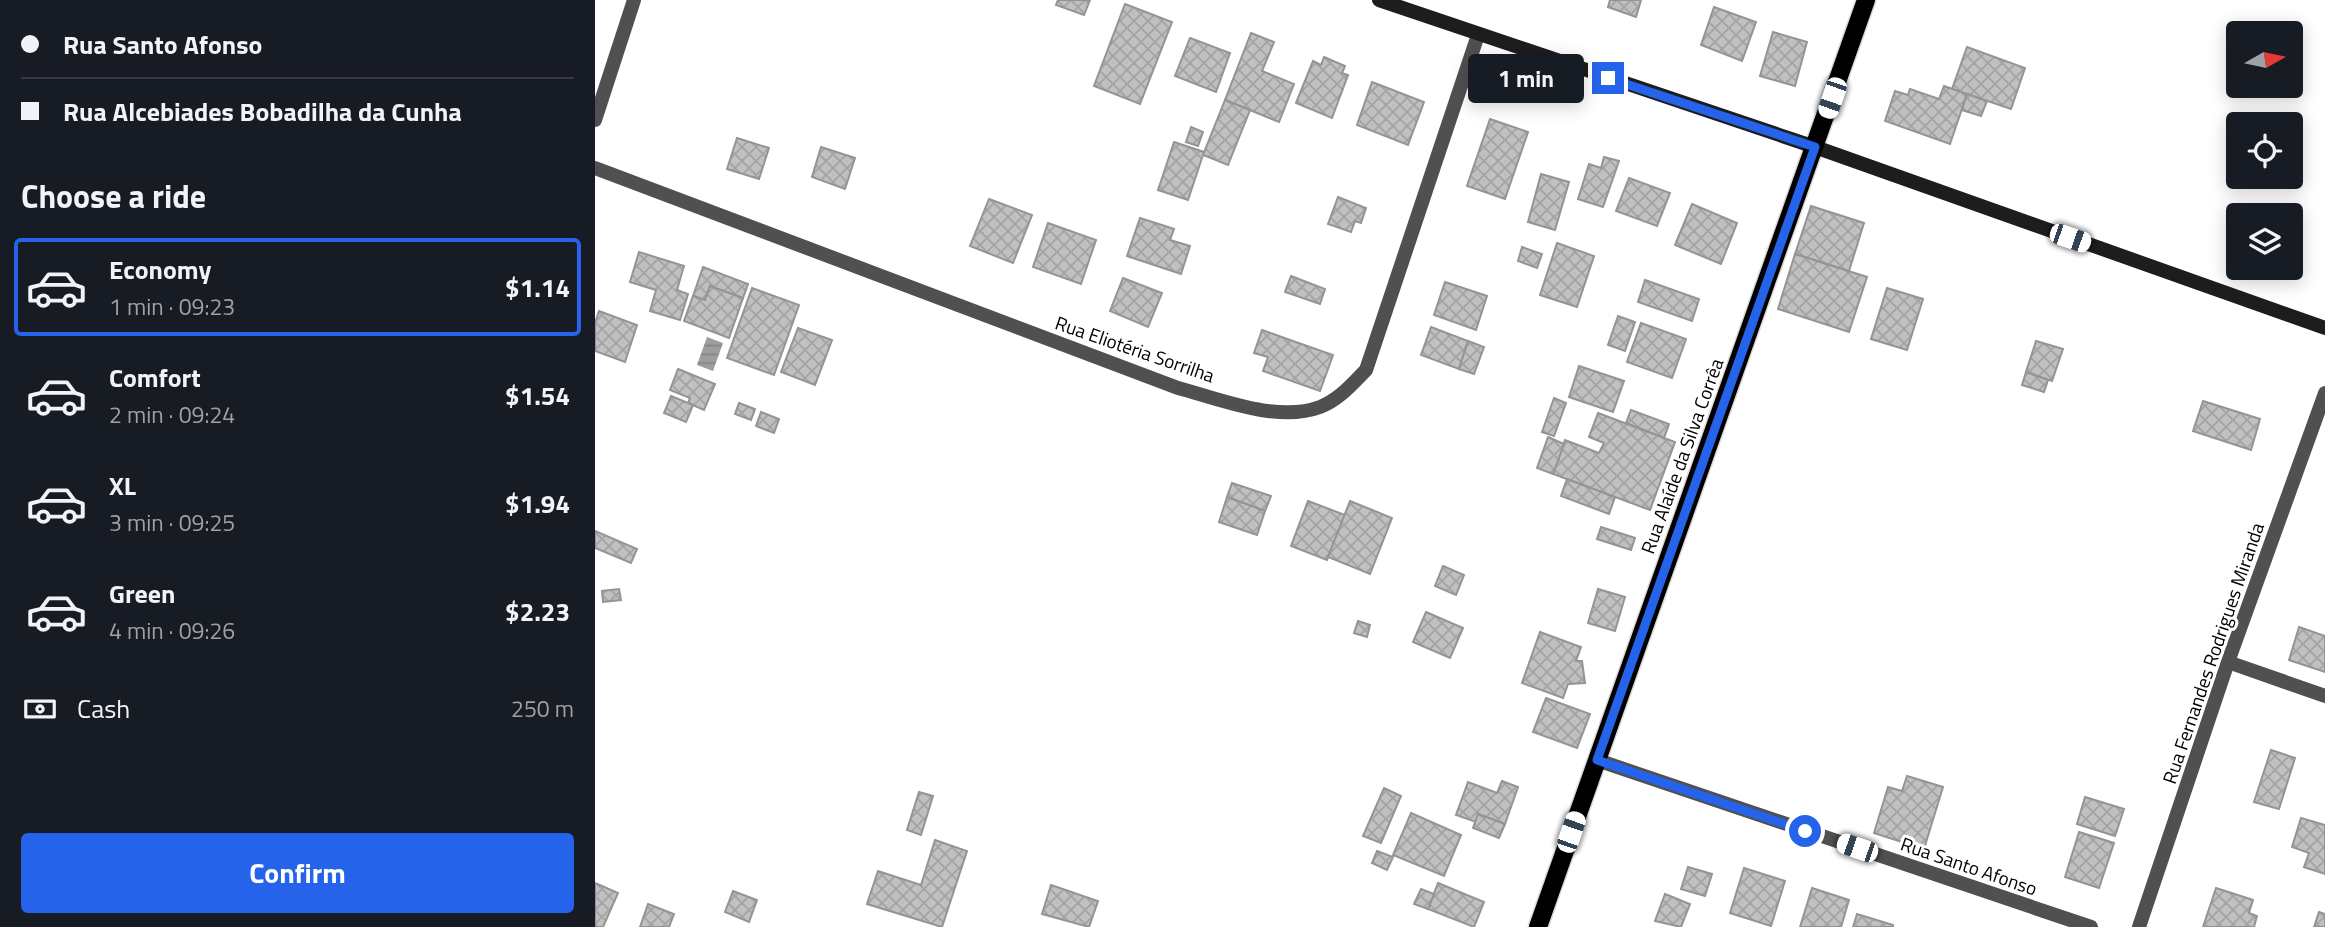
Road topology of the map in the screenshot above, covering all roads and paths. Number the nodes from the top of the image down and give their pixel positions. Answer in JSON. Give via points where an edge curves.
{"nodes":[{"id":1,"x":634,"y":0,"type":"edge"},
{"id":2,"x":1379,"y":0,"type":"edge"},
{"id":3,"x":1866,"y":0,"type":"edge"},
{"id":4,"x":1478,"y":35,"type":"junction"},
{"id":5,"x":595,"y":120,"type":"edge"},
{"id":6,"x":1815,"y":147,"type":"junction"},
{"id":7,"x":595,"y":168,"type":"edge"},
{"id":8,"x":2325,"y":328,"type":"edge"},
{"id":9,"x":2325,"y":393,"type":"edge"},
{"id":10,"x":2228,"y":662,"type":"junction"},
{"id":11,"x":2325,"y":696,"type":"edge"},
{"id":12,"x":1597,"y":760,"type":"junction"},
{"id":13,"x":1538,"y":927,"type":"edge"},
{"id":14,"x":2091,"y":927,"type":"edge"},
{"id":15,"x":2139,"y":927,"type":"edge"}],
"edges":[{"from":1,"to":5,"type":"street"},
{"from":2,"to":4,"type":"street"},
{"from":3,"to":6,"type":"main road","name":"Rua Alaíde da Silva Corrêa"},
{"from":4,"to":6,"type":"street"},
{"from":4,"to":7,"type":"street","name":"Rua Eliotéria Sorrilha","via":[[1367,370],[1320,407],[1291,412],[1248,407],[1178,388]]},
{"from":6,"to":8,"type":"street"},
{"from":6,"to":12,"type":"main road","name":"Rua Alaíde da Silva Corrêa"},
{"from":9,"to":10,"type":"street","name":"Rua Fernandes Rodrigues Miranda"},
{"from":10,"to":11,"type":"street"},
{"from":10,"to":15,"type":"street","name":"Rua Fernandes Rodrigues Miranda"},
{"from":12,"to":13,"type":"main road","name":"Rua Alaíde da Silva Corrêa"},
{"from":12,"to":14,"type":"street","name":"Rua Santo Afonso"}]}
